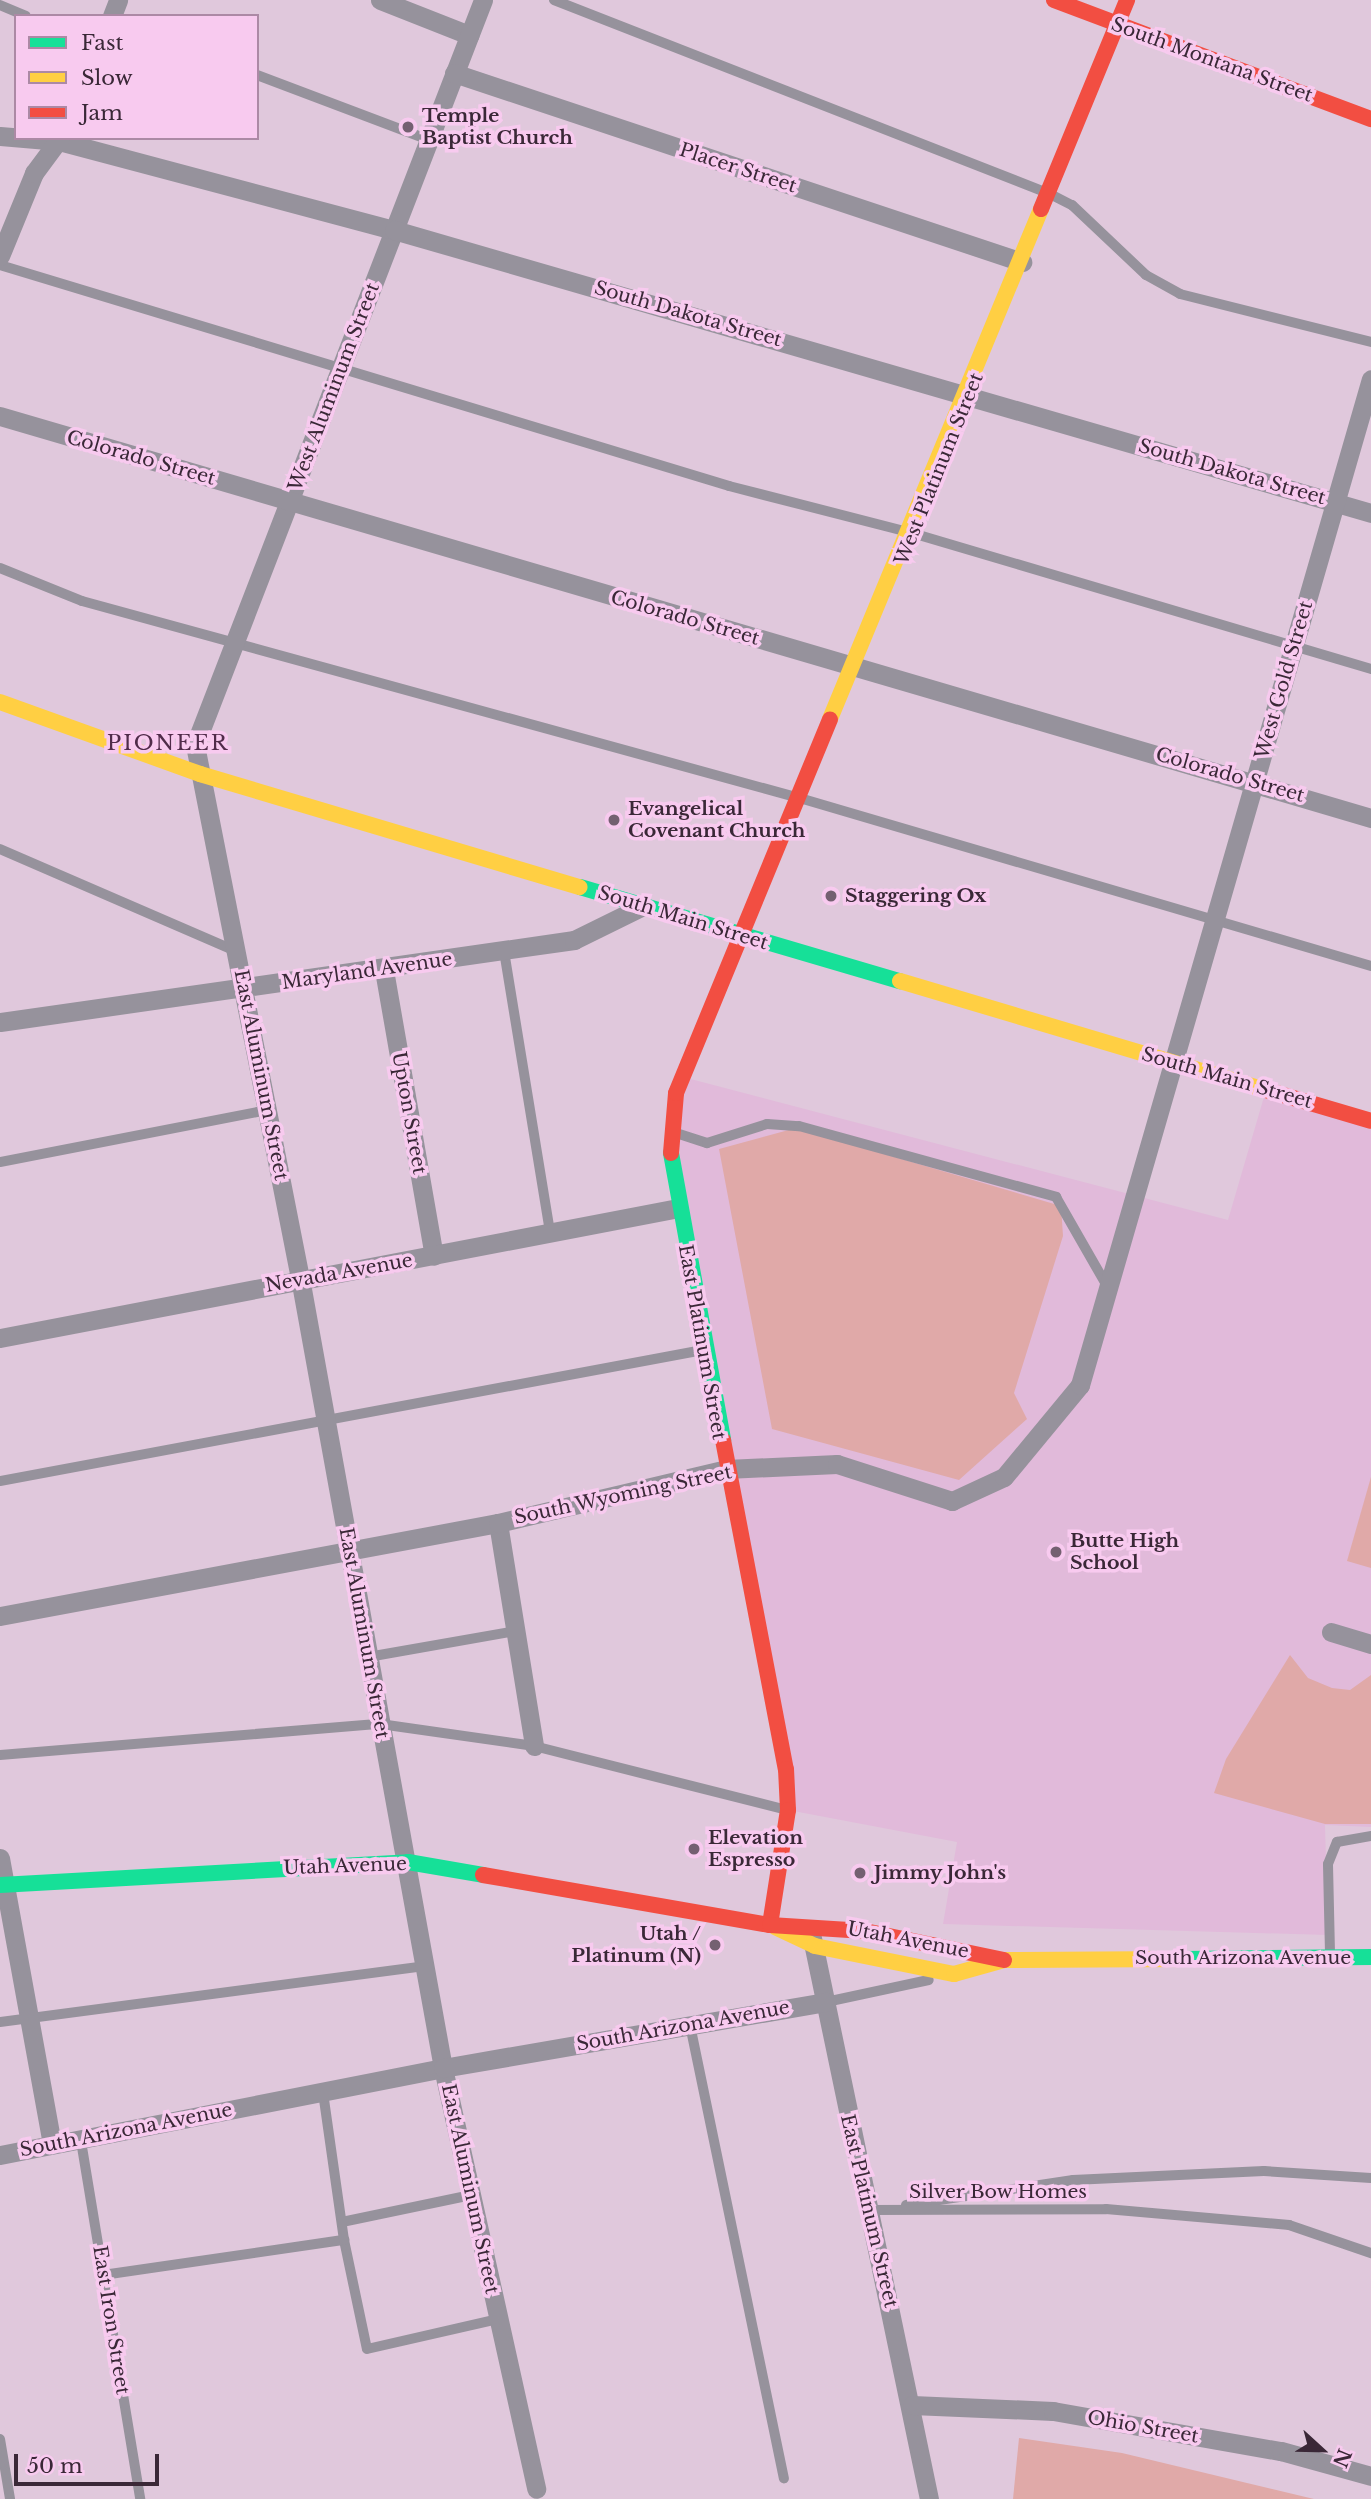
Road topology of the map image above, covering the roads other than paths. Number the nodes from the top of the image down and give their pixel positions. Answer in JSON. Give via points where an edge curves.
{"nodes":[{"id":1,"x":380,"y":0,"type":"edge"},
{"id":2,"x":483,"y":0,"type":"edge"},
{"id":3,"x":555,"y":0,"type":"edge"},
{"id":4,"x":1054,"y":0,"type":"edge"},
{"id":5,"x":1127,"y":0,"type":"edge"},
{"id":6,"x":0,"y":5,"type":"edge"},
{"id":7,"x":21,"y":14,"type":"edge"},
{"id":8,"x":1117,"y":26,"type":"junction"},
{"id":9,"x":469,"y":35,"type":"junction"},
{"id":10,"x":454,"y":73,"type":"junction"},
{"id":11,"x":259,"y":76,"type":"edge"},
{"id":12,"x":1371,"y":119,"type":"edge"},
{"id":13,"x":60,"y":140,"type":"edge"},
{"id":14,"x":429,"y":140,"type":"junction"},
{"id":15,"x":1050,"y":194,"type":"junction"},
{"id":16,"x":394,"y":230,"type":"junction"},
{"id":17,"x":0,"y":256,"type":"edge"},
{"id":18,"x":1022,"y":262,"type":"junction"},
{"id":19,"x":0,"y":265,"type":"edge"},
{"id":20,"x":1371,"y":342,"type":"edge"},
{"id":21,"x":341,"y":368,"type":"junction"},
{"id":22,"x":1371,"y":379,"type":"edge"},
{"id":23,"x":970,"y":395,"type":"junction"},
{"id":24,"x":0,"y":416,"type":"edge"},
{"id":25,"x":289,"y":501,"type":"junction"},
{"id":26,"x":1335,"y":502,"type":"junction"},
{"id":27,"x":1371,"y":513,"type":"edge"},
{"id":28,"x":912,"y":533,"type":"junction"},
{"id":29,"x":0,"y":568,"type":"edge"},
{"id":30,"x":235,"y":640,"type":"junction"},
{"id":31,"x":1294,"y":646,"type":"junction"},
{"id":32,"x":856,"y":669,"type":"junction"},
{"id":33,"x":1371,"y":669,"type":"edge"},
{"id":34,"x":0,"y":702,"type":"edge"},
{"id":35,"x":200,"y":775,"type":"junction"},
{"id":36,"x":1255,"y":782,"type":"junction"},
{"id":37,"x":803,"y":799,"type":"junction"},
{"id":38,"x":1371,"y":818,"type":"edge"},
{"id":39,"x":0,"y":849,"type":"edge"},
{"id":40,"x":643,"y":906,"type":"junction"},
{"id":41,"x":1214,"y":920,"type":"junction"},
{"id":42,"x":746,"y":936,"type":"junction"},
{"id":43,"x":237,"y":951,"type":"junction"},
{"id":44,"x":505,"y":951,"type":"junction"},
{"id":45,"x":1371,"y":966,"type":"edge"},
{"id":46,"x":384,"y":970,"type":"junction"},
{"id":47,"x":243,"y":988,"type":"junction"},
{"id":48,"x":0,"y":1022,"type":"edge"},
{"id":49,"x":1174,"y":1063,"type":"junction"},
{"id":50,"x":267,"y":1110,"type":"junction"},
{"id":51,"x":1371,"y":1121,"type":"edge"},
{"id":52,"x":670,"y":1132,"type":"junction"},
{"id":53,"x":0,"y":1162,"type":"edge"},
{"id":54,"x":678,"y":1208,"type":"junction"},
{"id":55,"x":1125,"y":1229,"type":"joint"},
{"id":56,"x":551,"y":1233,"type":"junction"},
{"id":57,"x":434,"y":1256,"type":"junction"},
{"id":58,"x":300,"y":1278,"type":"junction"},
{"id":59,"x":1109,"y":1289,"type":"junction"},
{"id":60,"x":0,"y":1338,"type":"edge"},
{"id":61,"x":704,"y":1350,"type":"junction"},
{"id":62,"x":325,"y":1420,"type":"junction"},
{"id":63,"x":726,"y":1469,"type":"junction"},
{"id":64,"x":0,"y":1480,"type":"edge"},
{"id":65,"x":498,"y":1523,"type":"junction"},
{"id":66,"x":348,"y":1548,"type":"junction"},
{"id":67,"x":0,"y":1616,"type":"edge"},
{"id":68,"x":515,"y":1630,"type":"junction"},
{"id":69,"x":1331,"y":1632,"type":"dead end"},
{"id":70,"x":1371,"y":1644,"type":"edge"},
{"id":71,"x":368,"y":1657,"type":"junction"},
{"id":72,"x":380,"y":1724,"type":"junction"},
{"id":73,"x":534,"y":1746,"type":"junction"},
{"id":74,"x":0,"y":1755,"type":"edge"},
{"id":75,"x":788,"y":1810,"type":"junction"},
{"id":76,"x":1371,"y":1836,"type":"edge"},
{"id":77,"x":0,"y":1858,"type":"edge"},
{"id":78,"x":408,"y":1862,"type":"junction"},
{"id":79,"x":2,"y":1884,"type":"edge"},
{"id":80,"x":807,"y":1923,"type":"junction"},
{"id":81,"x":770,"y":1925,"type":"junction"},
{"id":82,"x":816,"y":1946,"type":"junction"},
{"id":83,"x":1330,"y":1957,"type":"junction"},
{"id":84,"x":1371,"y":1957,"type":"edge"},
{"id":85,"x":1004,"y":1960,"type":"junction"},
{"id":86,"x":426,"y":1966,"type":"junction"},
{"id":87,"x":954,"y":1974,"type":"junction"},
{"id":88,"x":827,"y":2002,"type":"junction"},
{"id":89,"x":28,"y":2018,"type":"junction"},
{"id":90,"x":0,"y":2022,"type":"edge"},
{"id":91,"x":690,"y":2025,"type":"junction"},
{"id":92,"x":443,"y":2067,"type":"junction"},
{"id":93,"x":323,"y":2092,"type":"junction"},
{"id":94,"x":81,"y":2141,"type":"junction"},
{"id":95,"x":52,"y":2143,"type":"junction"},
{"id":96,"x":0,"y":2155,"type":"edge"},
{"id":97,"x":1371,"y":2178,"type":"edge"},
{"id":98,"x":471,"y":2195,"type":"junction"},
{"id":99,"x":871,"y":2210,"type":"junction"},
{"id":100,"x":342,"y":2222,"type":"junction"},
{"id":101,"x":344,"y":2239,"type":"junction"},
{"id":102,"x":1371,"y":2253,"type":"edge"},
{"id":103,"x":103,"y":2274,"type":"junction"},
{"id":104,"x":498,"y":2319,"type":"junction"},
{"id":105,"x":912,"y":2405,"type":"junction"},
{"id":106,"x":0,"y":2439,"type":"edge"},
{"id":107,"x":1371,"y":2476,"type":"edge"},
{"id":108,"x":784,"y":2478,"type":"dead end"},
{"id":109,"x":536,"y":2494,"type":"edge"},
{"id":110,"x":10,"y":2499,"type":"edge"},
{"id":111,"x":140,"y":2499,"type":"edge"},
{"id":112,"x":929,"y":2499,"type":"edge"}],
"edges":[{"from":1,"to":9,"type":"street"},
{"from":2,"to":9,"type":"street","name":"West Aluminum Street"},
{"from":3,"to":15,"type":"lane"},
{"from":4,"to":8,"type":"main road","name":"South Montana Street"},
{"from":5,"to":8,"type":"main road","name":"West Platinum Street"},
{"from":6,"to":7,"type":"lane"},
{"from":8,"to":12,"type":"main road","name":"South Montana Street"},
{"from":8,"to":15,"type":"main road","name":"West Platinum Street"},
{"from":9,"to":10,"type":"street","name":"West Aluminum Street"},
{"from":10,"to":14,"type":"street","name":"West Aluminum Street"},
{"from":10,"to":18,"type":"street","name":"Placer Street"},
{"from":11,"to":14,"type":"lane"},
{"from":13,"to":16,"type":"street","name":"South Dakota Street"},
{"from":13,"to":17,"type":"street","via":[[34,173]]},
{"from":14,"to":16,"type":"street","name":"West Aluminum Street"},
{"from":15,"to":18,"type":"main road","name":"West Platinum Street"},
{"from":15,"to":20,"type":"lane","via":[[1072,205],[1146,275],[1180,294]]},
{"from":16,"to":21,"type":"street","name":"West Aluminum Street"},
{"from":16,"to":23,"type":"street","name":"South Dakota Street"},
{"from":18,"to":23,"type":"main road","name":"West Platinum Street"},
{"from":19,"to":21,"type":"lane"},
{"from":21,"to":25,"type":"street","name":"West Aluminum Street"},
{"from":21,"to":28,"type":"lane","via":[[729,486]]},
{"from":22,"to":26,"type":"street","name":"West Gold Street"},
{"from":23,"to":26,"type":"street","name":"South Dakota Street"},
{"from":23,"to":28,"type":"main road","name":"West Platinum Street"},
{"from":24,"to":25,"type":"street","name":"Colorado Street"},
{"from":25,"to":30,"type":"street","name":"West Aluminum Street"},
{"from":25,"to":32,"type":"street","name":"Colorado Street"},
{"from":26,"to":27,"type":"street","name":"South Dakota Street"},
{"from":26,"to":31,"type":"street","name":"West Gold Street"},
{"from":28,"to":31,"type":"lane"},
{"from":28,"to":32,"type":"main road","name":"West Platinum Street"},
{"from":29,"to":30,"type":"lane","via":[[82,601]]},
{"from":30,"to":35,"type":"street","name":"West Aluminum Street","via":[[195,745]]},
{"from":30,"to":37,"type":"lane"},
{"from":31,"to":33,"type":"lane"},
{"from":31,"to":36,"type":"street","name":"West Gold Street"},
{"from":32,"to":36,"type":"street","name":"Colorado Street"},
{"from":32,"to":37,"type":"main road","name":"West Platinum Street"},
{"from":34,"to":35,"type":"main road","name":"South Main Street"},
{"from":35,"to":40,"type":"main road","name":"South Main Street"},
{"from":35,"to":43,"type":"street","name":"East Aluminum Street"},
{"from":36,"to":38,"type":"street","name":"Colorado Street"},
{"from":36,"to":41,"type":"street","name":"West Gold Street"},
{"from":37,"to":41,"type":"lane"},
{"from":37,"to":42,"type":"main road","name":"West Platinum Street"},
{"from":39,"to":43,"type":"lane"},
{"from":40,"to":42,"type":"main road","name":"South Main Street"},
{"from":40,"to":44,"type":"street","name":"Maryland Avenue","via":[[574,940]]},
{"from":41,"to":45,"type":"lane"},
{"from":41,"to":49,"type":"street","name":"West Gold Street"},
{"from":42,"to":49,"type":"main road","name":"South Main Street"},
{"from":42,"to":52,"type":"main road","name":"East Platinum Street","via":[[677,1093]]},
{"from":43,"to":47,"type":"street","name":"East Aluminum Street"},
{"from":44,"to":46,"type":"street","name":"Maryland Avenue"},
{"from":44,"to":56,"type":"lane"},
{"from":46,"to":47,"type":"street","name":"Maryland Avenue"},
{"from":46,"to":57,"type":"street","name":"Upton Street"},
{"from":47,"to":48,"type":"street","name":"Maryland Avenue"},
{"from":47,"to":50,"type":"street","name":"East Aluminum Street"},
{"from":49,"to":51,"type":"main road","name":"South Main Street"},
{"from":49,"to":55,"type":"street","name":"West Gold Street"},
{"from":50,"to":53,"type":"lane"},
{"from":50,"to":58,"type":"street","name":"East Aluminum Street"},
{"from":52,"to":54,"type":"main road","name":"East Platinum Street"},
{"from":52,"to":59,"type":"lane","via":[[707,1143],[767,1125],[799,1126],[1044,1193],[1068,1213]]},
{"from":54,"to":56,"type":"street","name":"Nevada Avenue"},
{"from":54,"to":61,"type":"main road","name":"East Platinum Street"},
{"from":55,"to":59,"type":"street","name":"South Wyoming Street"},
{"from":56,"to":57,"type":"street","name":"Nevada Avenue"},
{"from":57,"to":58,"type":"street","name":"Nevada Avenue"},
{"from":58,"to":60,"type":"street","name":"Nevada Avenue"},
{"from":58,"to":62,"type":"street","name":"East Aluminum Street"},
{"from":59,"to":63,"type":"street","name":"South Wyoming Street","via":[[1080,1385],[1004,1477],[976,1494],[952,1501],[837,1464]]},
{"from":61,"to":62,"type":"lane"},
{"from":61,"to":63,"type":"main road","name":"East Platinum Street"},
{"from":62,"to":64,"type":"lane"},
{"from":62,"to":66,"type":"street","name":"East Aluminum Street"},
{"from":63,"to":65,"type":"street","name":"South Wyoming Street"},
{"from":63,"to":75,"type":"main road","name":"East Platinum Street","via":[[778,1723]]},
{"from":65,"to":66,"type":"street","name":"South Wyoming Street"},
{"from":65,"to":68,"type":"street"},
{"from":66,"to":67,"type":"street","name":"South Wyoming Street"},
{"from":66,"to":71,"type":"street","name":"East Aluminum Street"},
{"from":68,"to":71,"type":"lane"},
{"from":68,"to":73,"type":"street"},
{"from":69,"to":70,"type":"street"},
{"from":71,"to":72,"type":"street","name":"East Aluminum Street"},
{"from":72,"to":73,"type":"lane"},
{"from":72,"to":74,"type":"lane"},
{"from":72,"to":78,"type":"street","name":"East Aluminum Street"},
{"from":73,"to":75,"type":"lane"},
{"from":75,"to":81,"type":"main road","name":"East Platinum Street"},
{"from":76,"to":83,"type":"lane","via":[[1337,1842],[1328,1864]]},
{"from":77,"to":79,"type":"street"},
{"from":78,"to":79,"type":"main road","name":"Utah Avenue"},
{"from":78,"to":81,"type":"main road","name":"Utah Avenue"},
{"from":78,"to":86,"type":"street","name":"East Aluminum Street"},
{"from":79,"to":89,"type":"street"},
{"from":80,"to":81,"type":"main road","name":"Utah Avenue"},
{"from":80,"to":82,"type":"street","name":"East Platinum Street"},
{"from":80,"to":85,"type":"main road","name":"Utah Avenue"},
{"from":81,"to":82,"type":"main road","name":"Utah Avenue"},
{"from":82,"to":87,"type":"main road","name":"Utah Avenue"},
{"from":82,"to":88,"type":"street","name":"East Platinum Street"},
{"from":83,"to":84,"type":"main road","name":"South Arizona Avenue"},
{"from":83,"to":85,"type":"main road","name":"South Arizona Avenue"},
{"from":85,"to":87,"type":"main road","name":"South Arizona Avenue"},
{"from":86,"to":89,"type":"lane"},
{"from":86,"to":92,"type":"street","name":"East Aluminum Street"},
{"from":87,"to":88,"type":"lane","name":"South Arizona Avenue"},
{"from":88,"to":91,"type":"street","name":"South Arizona Avenue"},
{"from":88,"to":99,"type":"street","name":"East Platinum Street"},
{"from":89,"to":90,"type":"lane"},
{"from":89,"to":95,"type":"street"},
{"from":91,"to":92,"type":"street","name":"South Arizona Avenue"},
{"from":91,"to":108,"type":"lane"},
{"from":92,"to":93,"type":"street","name":"South Arizona Avenue"},
{"from":92,"to":98,"type":"street","name":"East Aluminum Street"},
{"from":93,"to":94,"type":"street","name":"South Arizona Avenue"},
{"from":93,"to":100,"type":"lane"},
{"from":94,"to":95,"type":"street","name":"South Arizona Avenue"},
{"from":94,"to":103,"type":"lane","name":"East Iron Street"},
{"from":95,"to":96,"type":"street","name":"South Arizona Avenue"},
{"from":97,"to":99,"type":"lane","name":"Silver Bow Homes","via":[[1264,2171],[1073,2180]]},
{"from":98,"to":100,"type":"lane"},
{"from":98,"to":104,"type":"street","name":"East Aluminum Street"},
{"from":99,"to":102,"type":"lane","name":"Silver Bow Homes","via":[[1106,2209],[1289,2225]]},
{"from":99,"to":105,"type":"street","name":"East Platinum Street"},
{"from":100,"to":101,"type":"lane"},
{"from":101,"to":103,"type":"lane"},
{"from":101,"to":104,"type":"lane","via":[[367,2349]]},
{"from":103,"to":111,"type":"lane","name":"East Iron Street"},
{"from":104,"to":109,"type":"street","name":"East Aluminum Street"},
{"from":105,"to":107,"type":"street","name":"Ohio Street","via":[[1054,2412],[1281,2451]]},
{"from":105,"to":112,"type":"street","name":"East Platinum Street"},
{"from":106,"to":110,"type":"lane"}]}
